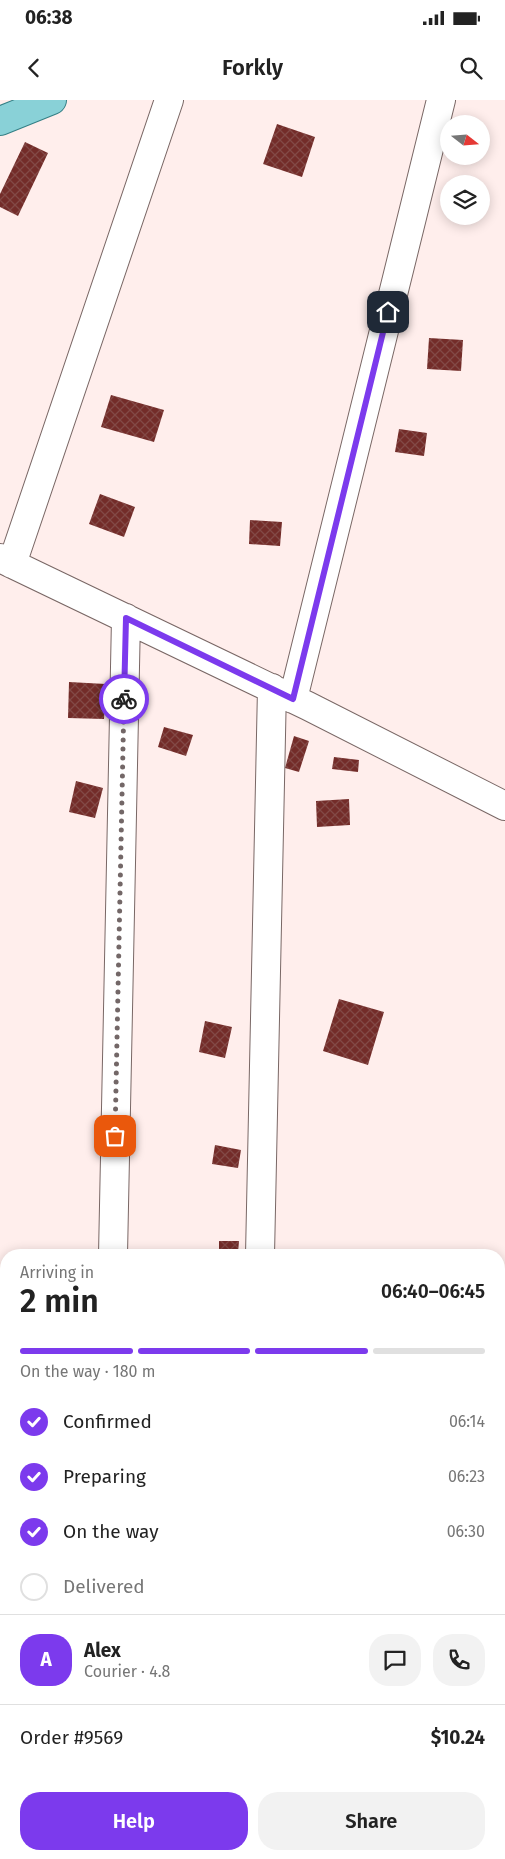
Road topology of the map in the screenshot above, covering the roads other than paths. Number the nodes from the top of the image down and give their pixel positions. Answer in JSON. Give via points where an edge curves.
{"nodes":[{"id":1,"x":52,"y":100,"type":"edge"},
{"id":2,"x":169,"y":100,"type":"edge"},
{"id":3,"x":440,"y":100,"type":"edge"},
{"id":4,"x":0,"y":121,"type":"edge"},
{"id":5,"x":6,"y":561,"type":"edge"},
{"id":6,"x":126,"y":618,"type":"junction"},
{"id":7,"x":283,"y":694,"type":"junction"},
{"id":8,"x":505,"y":806,"type":"edge"},
{"id":9,"x":113,"y":1249,"type":"edge"},
{"id":10,"x":260,"y":1249,"type":"edge"}],
"edges":[{"from":1,"to":4,"type":"main road"},
{"from":2,"to":5,"type":"street"},
{"from":3,"to":7,"type":"street"},
{"from":5,"to":6,"type":"street"},
{"from":6,"to":7,"type":"street"},
{"from":6,"to":9,"type":"street"},
{"from":7,"to":8,"type":"street"},
{"from":7,"to":10,"type":"street"}]}
